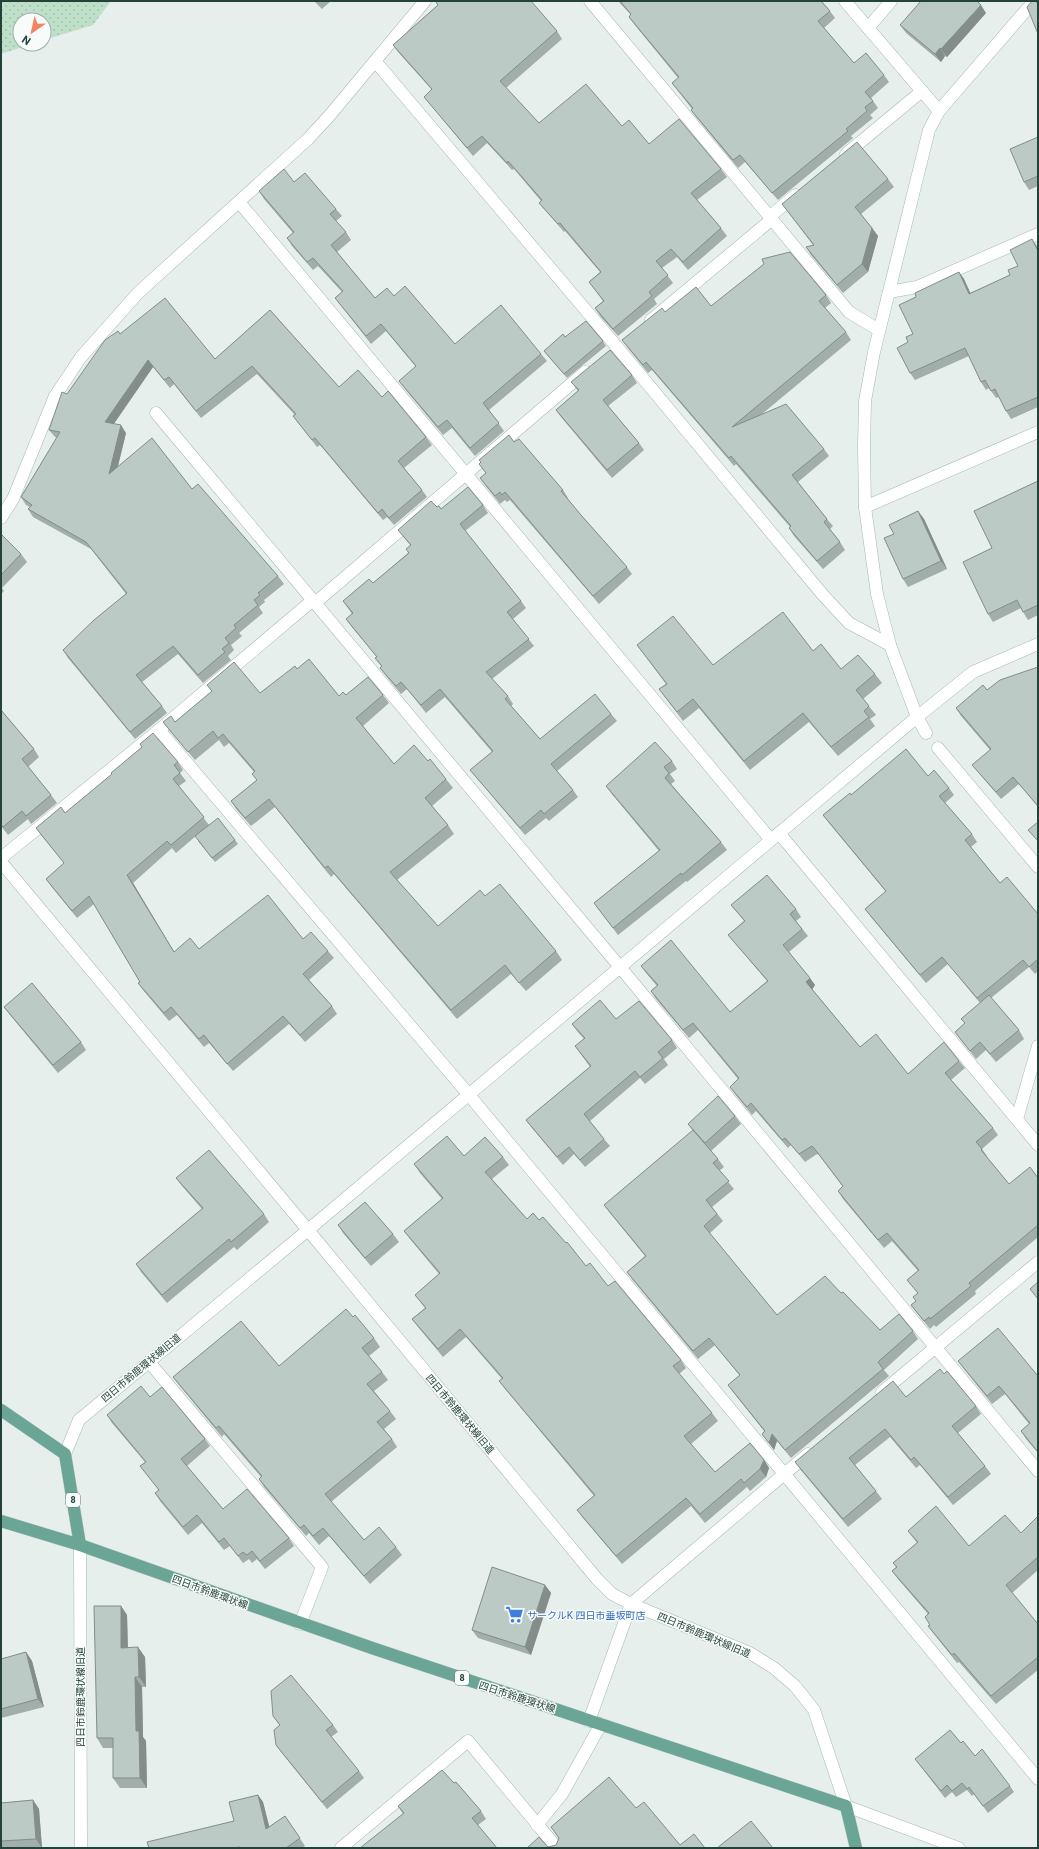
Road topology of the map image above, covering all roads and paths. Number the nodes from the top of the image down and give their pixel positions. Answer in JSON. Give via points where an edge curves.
{"nodes":[{"id":1,"x":425,"y":1,"type":"edge"},
{"id":2,"x":590,"y":1,"type":"edge"},
{"id":3,"x":845,"y":1,"type":"edge"},
{"id":4,"x":891,"y":1,"type":"edge"},
{"id":5,"x":1034,"y":1,"type":"edge"},
{"id":6,"x":868,"y":28,"type":"junction"},
{"id":7,"x":375,"y":61,"type":"junction"},
{"id":8,"x":922,"y":91,"type":"junction"},
{"id":9,"x":939,"y":111,"type":"junction"},
{"id":10,"x":836,"y":162,"type":"edge"},
{"id":11,"x":806,"y":187,"type":"edge"},
{"id":12,"x":238,"y":202,"type":"junction"},
{"id":13,"x":770,"y":218,"type":"junction"},
{"id":14,"x":1038,"y":234,"type":"edge"},
{"id":15,"x":889,"y":292,"type":"junction"},
{"id":16,"x":642,"y":327,"type":"edge"},
{"id":17,"x":879,"y":330,"type":"junction"},
{"id":18,"x":620,"y":345,"type":"junction"},
{"id":19,"x":606,"y":355,"type":"edge"},
{"id":20,"x":594,"y":364,"type":"edge"},
{"id":21,"x":156,"y":413,"type":"dead end"},
{"id":22,"x":1038,"y":432,"type":"edge"},
{"id":23,"x":466,"y":475,"type":"junction"},
{"id":24,"x":865,"y":507,"type":"junction"},
{"id":25,"x":1,"y":518,"type":"edge"},
{"id":26,"x":314,"y":601,"type":"junction"},
{"id":27,"x":1038,"y":644,"type":"edge"},
{"id":28,"x":890,"y":645,"type":"junction"},
{"id":29,"x":917,"y":717,"type":"junction"},
{"id":30,"x":159,"y":730,"type":"junction"},
{"id":31,"x":926,"y":733,"type":"dead end"},
{"id":32,"x":938,"y":748,"type":"dead end"},
{"id":33,"x":775,"y":836,"type":"junction"},
{"id":34,"x":1,"y":858,"type":"edge"},
{"id":35,"x":1,"y":862,"type":"edge"},
{"id":36,"x":1038,"y":867,"type":"edge"},
{"id":37,"x":620,"y":967,"type":"junction"},
{"id":38,"x":1038,"y":1046,"type":"edge"},
{"id":39,"x":469,"y":1095,"type":"junction"},
{"id":40,"x":1016,"y":1119,"type":"junction"},
{"id":41,"x":1038,"y":1145,"type":"edge"},
{"id":42,"x":308,"y":1230,"type":"junction"},
{"id":43,"x":1038,"y":1262,"type":"edge"},
{"id":44,"x":935,"y":1347,"type":"junction"},
{"id":45,"x":149,"y":1362,"type":"junction"},
{"id":46,"x":874,"y":1398,"type":"edge"},
{"id":47,"x":1,"y":1410,"type":"edge"},
{"id":48,"x":820,"y":1444,"type":"edge"},
{"id":49,"x":65,"y":1454,"type":"junction"},
{"id":50,"x":1038,"y":1471,"type":"edge"},
{"id":51,"x":783,"y":1474,"type":"junction"},
{"id":52,"x":1,"y":1521,"type":"edge"},
{"id":53,"x":80,"y":1545,"type":"junction"},
{"id":54,"x":631,"y":1604,"type":"junction"},
{"id":55,"x":300,"y":1624,"type":"junction"},
{"id":56,"x":589,"y":1720,"type":"junction"},
{"id":57,"x":601,"y":1724,"type":"junction"},
{"id":58,"x":1038,"y":1779,"type":"edge"},
{"id":59,"x":846,"y":1806,"type":"junction"},
{"id":60,"x":537,"y":1824,"type":"junction"},
{"id":61,"x":81,"y":1848,"type":"edge"},
{"id":62,"x":341,"y":1848,"type":"edge"},
{"id":63,"x":557,"y":1848,"type":"edge"},
{"id":64,"x":856,"y":1848,"type":"edge"},
{"id":65,"x":959,"y":1848,"type":"edge"}],
"edges":[{"from":1,"to":7,"type":"street"},
{"from":2,"to":13,"type":"street"},
{"from":3,"to":6,"type":"street"},
{"from":4,"to":6,"type":"street"},
{"from":5,"to":9,"type":"street"},
{"from":6,"to":8,"type":"street"},
{"from":7,"to":12,"type":"street","via":[[308,139]]},
{"from":7,"to":18,"type":"street"},
{"from":8,"to":9,"type":"street"},
{"from":8,"to":10,"type":"street"},
{"from":9,"to":15,"type":"street","via":[[928,130]]},
{"from":11,"to":13,"type":"street"},
{"from":12,"to":23,"type":"street"},
{"from":12,"to":25,"type":"street","via":[[138,293],[81,357],[56,396],[13,499]]},
{"from":13,"to":16,"type":"street"},
{"from":13,"to":17,"type":"street","via":[[849,312]]},
{"from":14,"to":15,"type":"street","via":[[917,286]]},
{"from":15,"to":17,"type":"street"},
{"from":17,"to":24,"type":"street","via":[[865,401]]},
{"from":18,"to":19,"type":"street"},
{"from":18,"to":28,"type":"street","via":[[823,595],[849,623]]},
{"from":20,"to":23,"type":"street"},
{"from":21,"to":26,"type":"street"},
{"from":22,"to":24,"type":"street"},
{"from":23,"to":26,"type":"street"},
{"from":23,"to":33,"type":"street"},
{"from":24,"to":28,"type":"street","via":[[877,594]]},
{"from":26,"to":30,"type":"street"},
{"from":26,"to":37,"type":"street"},
{"from":27,"to":29,"type":"street","via":[[973,672]]},
{"from":28,"to":29,"type":"street"},
{"from":29,"to":31,"type":"street"},
{"from":29,"to":33,"type":"street"},
{"from":30,"to":34,"type":"street"},
{"from":30,"to":39,"type":"street"},
{"from":32,"to":36,"type":"street"},
{"from":33,"to":37,"type":"street"},
{"from":33,"to":40,"type":"street"},
{"from":35,"to":42,"type":"street"},
{"from":37,"to":39,"type":"street"},
{"from":37,"to":44,"type":"street"},
{"from":38,"to":40,"type":"street"},
{"from":39,"to":42,"type":"street"},
{"from":39,"to":51,"type":"street"},
{"from":40,"to":41,"type":"street"},
{"from":42,"to":45,"type":"street","name":"四日市鈴鹿環状線旧道"},
{"from":42,"to":54,"type":"street","name":"四日市鈴鹿環状線旧道","via":[[597,1579],[612,1594]]},
{"from":43,"to":44,"type":"street"},
{"from":44,"to":46,"type":"street"},
{"from":44,"to":50,"type":"street"},
{"from":45,"to":49,"type":"street","name":"四日市鈴鹿環状線旧道","via":[[79,1420]]},
{"from":45,"to":55,"type":"street","via":[[322,1567]]},
{"from":47,"to":49,"type":"main road"},
{"from":48,"to":51,"type":"street"},
{"from":49,"to":53,"type":"main road","number":"8"},
{"from":51,"to":54,"type":"street"},
{"from":51,"to":58,"type":"street"},
{"from":52,"to":53,"type":"main road","name":"四日市鈴鹿環状線","number":"8"},
{"from":53,"to":55,"type":"main road","name":"四日市鈴鹿環状線","number":"8"},
{"from":53,"to":61,"type":"street","name":"四日市鈴鹿環状線旧道"},
{"from":54,"to":56,"type":"street"},
{"from":54,"to":59,"type":"street","name":"四日市鈴鹿環状線旧道","via":[[750,1653],[774,1668],[795,1686],[814,1710]]},
{"from":55,"to":56,"type":"main road","name":"四日市鈴鹿環状線","number":"8"},
{"from":56,"to":57,"type":"main road","name":"四日市鈴鹿環状線","number":"8"},
{"from":57,"to":59,"type":"main road","name":"四日市鈴鹿環状線","number":"8"},
{"from":57,"to":60,"type":"street","via":[[562,1794]]},
{"from":59,"to":64,"type":"main road"},
{"from":59,"to":65,"type":"street"},
{"from":60,"to":62,"type":"street","via":[[468,1741]]},
{"from":60,"to":63,"type":"street"}]}
